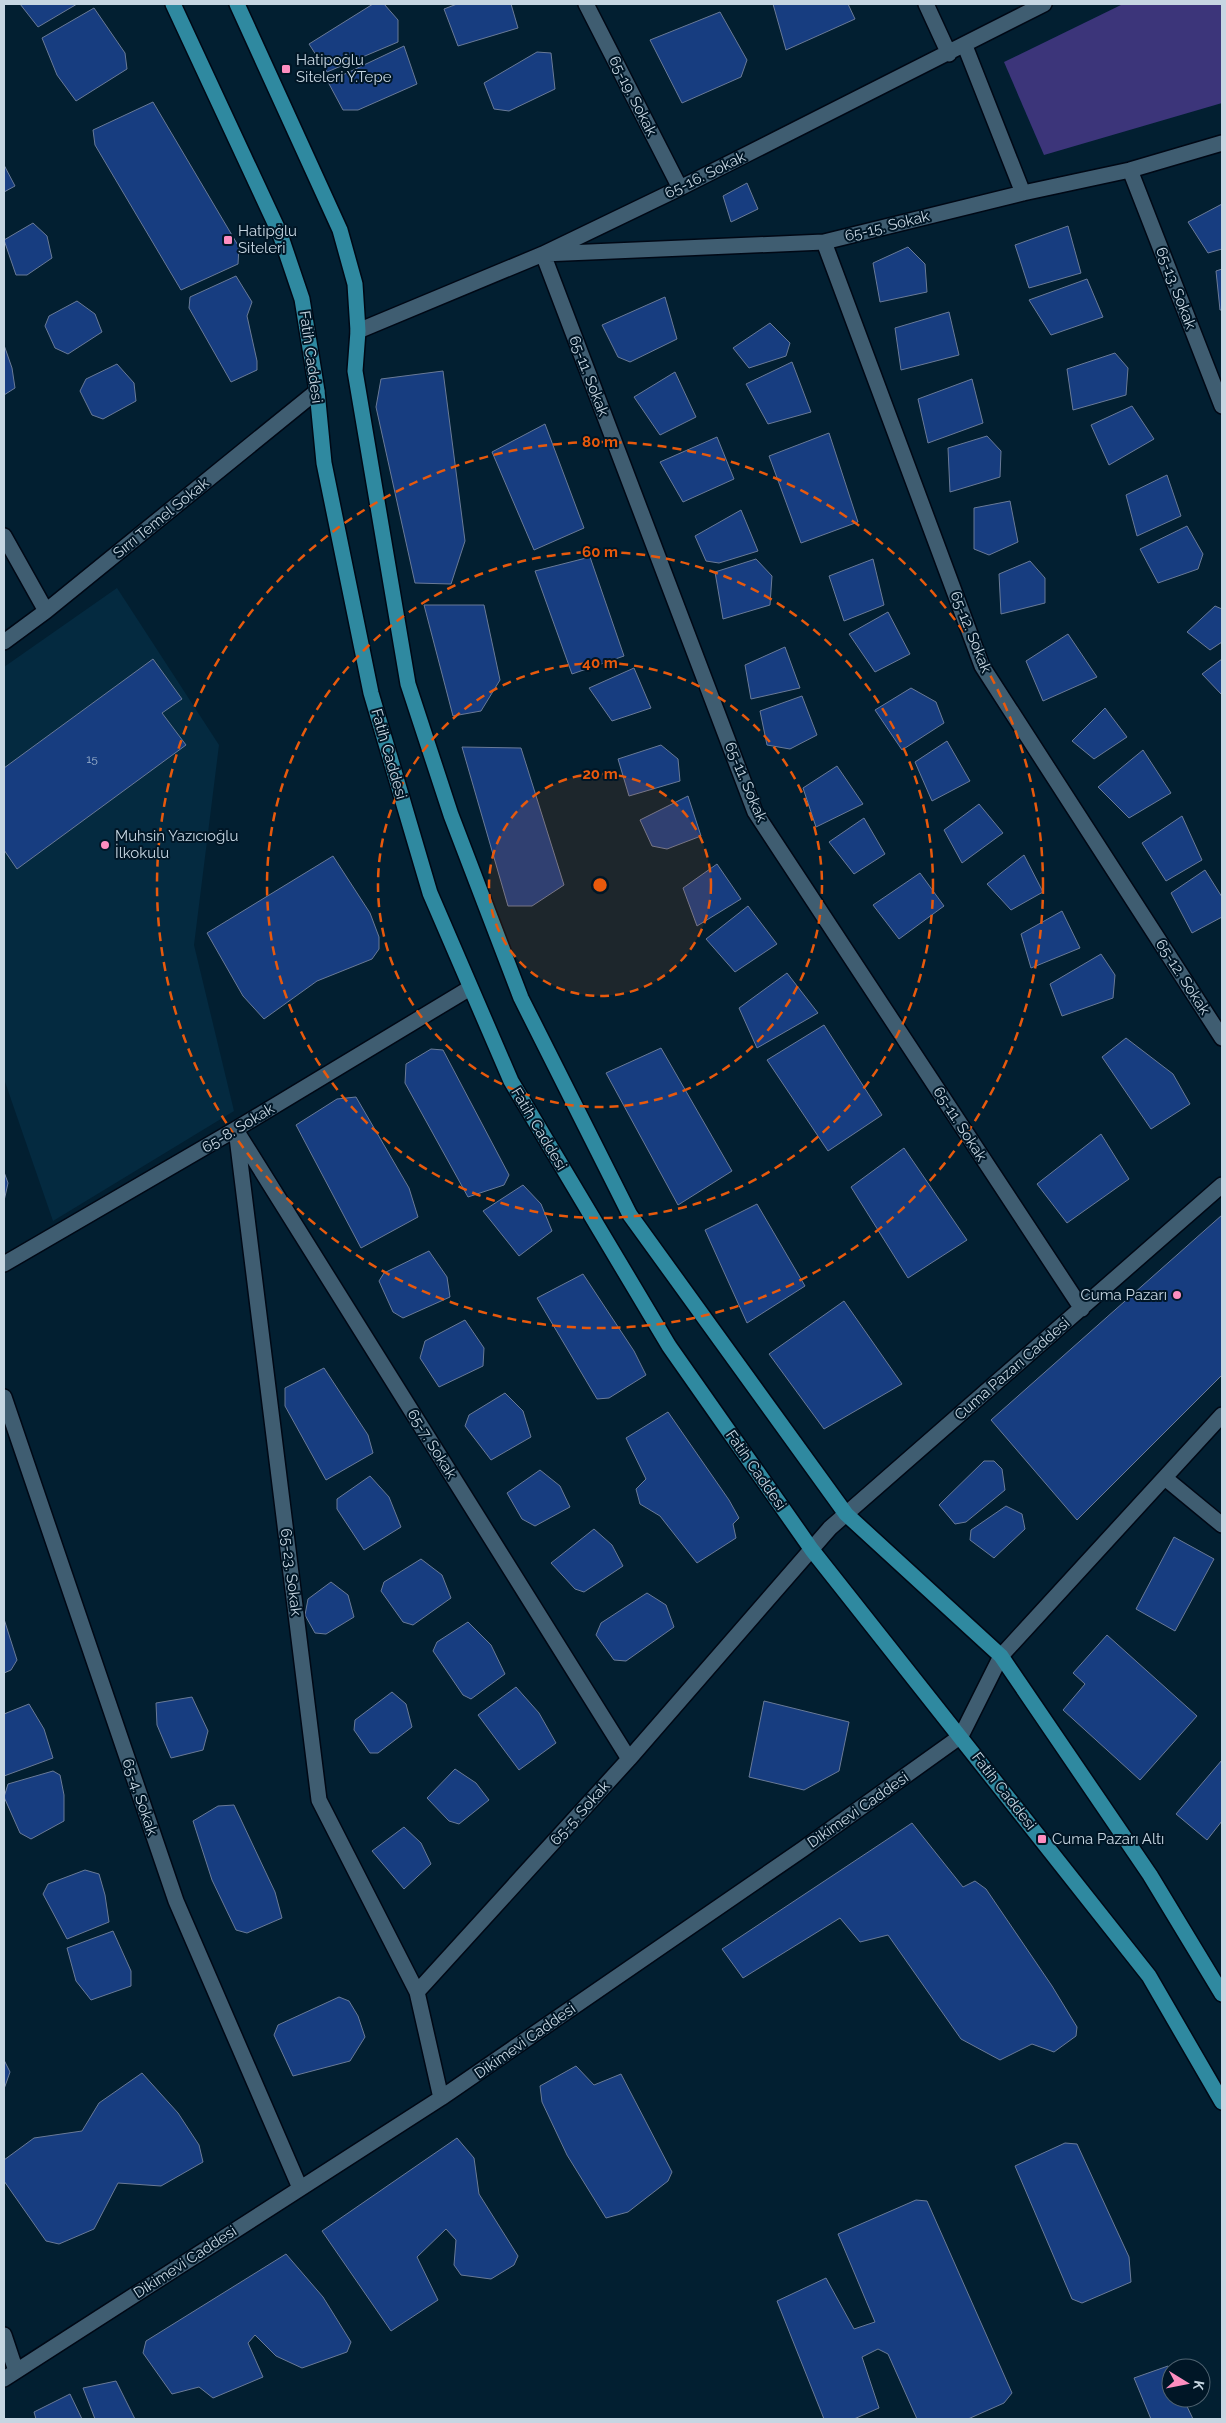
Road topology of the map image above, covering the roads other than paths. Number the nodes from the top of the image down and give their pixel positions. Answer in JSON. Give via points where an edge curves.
{"nodes":[{"id":1,"x":173,"y":4,"type":"edge"},
{"id":2,"x":237,"y":4,"type":"edge"},
{"id":3,"x":586,"y":4,"type":"edge"},
{"id":4,"x":926,"y":4,"type":"edge"},
{"id":5,"x":1044,"y":4,"type":"edge"},
{"id":6,"x":965,"y":46,"type":"junction"},
{"id":7,"x":949,"y":54,"type":"junction"},
{"id":8,"x":1222,"y":143,"type":"edge"},
{"id":9,"x":1130,"y":170,"type":"junction"},
{"id":10,"x":680,"y":188,"type":"junction"},
{"id":11,"x":1023,"y":193,"type":"junction"},
{"id":12,"x":824,"y":242,"type":"junction"},
{"id":13,"x":543,"y":254,"type":"junction"},
{"id":14,"x":358,"y":331,"type":"junction"},
{"id":15,"x":317,"y":391,"type":"junction"},
{"id":16,"x":1222,"y":406,"type":"edge"},
{"id":17,"x":4,"y":536,"type":"edge"},
{"id":18,"x":46,"y":612,"type":"junction"},
{"id":19,"x":4,"y":642,"type":"edge"},
{"id":20,"x":470,"y":988,"type":"junction"},
{"id":21,"x":1222,"y":1038,"type":"edge"},
{"id":22,"x":236,"y":1129,"type":"junction"},
{"id":23,"x":1222,"y":1184,"type":"edge"},
{"id":24,"x":4,"y":1264,"type":"edge"},
{"id":25,"x":1082,"y":1309,"type":"junction"},
{"id":26,"x":4,"y":1397,"type":"edge"},
{"id":27,"x":1222,"y":1416,"type":"edge"},
{"id":28,"x":1166,"y":1478,"type":"junction"},
{"id":29,"x":846,"y":1514,"type":"junction"},
{"id":30,"x":1222,"y":1524,"type":"edge"},
{"id":31,"x":812,"y":1550,"type":"junction"},
{"id":32,"x":1001,"y":1656,"type":"junction"},
{"id":33,"x":961,"y":1736,"type":"junction"},
{"id":34,"x":628,"y":1759,"type":"junction"},
{"id":35,"x":417,"y":1992,"type":"junction"},
{"id":36,"x":1222,"y":1994,"type":"edge"},
{"id":37,"x":441,"y":2098,"type":"junction"},
{"id":38,"x":1222,"y":2102,"type":"edge"},
{"id":39,"x":300,"y":2188,"type":"junction"},
{"id":40,"x":4,"y":2336,"type":"edge"},
{"id":41,"x":10,"y":2375,"type":"edge"}],
"edges":[{"from":1,"to":15,"type":"main road","name":"Fatih Caddesi","via":[[280,234],[302,299]]},
{"from":2,"to":14,"type":"main road","via":[[340,230],[355,284]]},
{"from":3,"to":10,"type":"street","name":"65-19. Sokak"},
{"from":4,"to":7,"type":"street"},
{"from":5,"to":6,"type":"street","name":"65-16. Sokak"},
{"from":6,"to":7,"type":"street","name":"65-16. Sokak"},
{"from":6,"to":11,"type":"street"},
{"from":7,"to":10,"type":"street","name":"65-16. Sokak"},
{"from":8,"to":9,"type":"street","name":"65-15. Sokak"},
{"from":9,"to":11,"type":"street","name":"65-15. Sokak"},
{"from":9,"to":16,"type":"street","name":"65-13. Sokak"},
{"from":10,"to":13,"type":"street","name":"65-16. Sokak"},
{"from":11,"to":12,"type":"street","name":"65-15. Sokak"},
{"from":12,"to":13,"type":"street","name":"65-15. Sokak"},
{"from":12,"to":21,"type":"street","name":"65-12. Sokak","via":[[982,666]]},
{"from":13,"to":14,"type":"street","name":"65-16. Sokak"},
{"from":13,"to":25,"type":"street","name":"65-11. Sokak","via":[[756,812]]},
{"from":14,"to":29,"type":"main road","via":[[355,371],[408,684],[451,815],[521,998],[630,1215]]},
{"from":15,"to":18,"type":"street","name":"Sırrı Temel Sokak"},
{"from":15,"to":20,"type":"main road","name":"Fatih Caddesi","via":[[324,463],[371,693],[430,894]]},
{"from":17,"to":18,"type":"street"},
{"from":18,"to":19,"type":"street","name":"Sırrı Temel Sokak"},
{"from":20,"to":22,"type":"street","name":"65-8. Sokak"},
{"from":20,"to":31,"type":"main road","name":"Fatih Caddesi","via":[[511,1081],[669,1346]]},
{"from":22,"to":24,"type":"street","name":"65-8. Sokak"},
{"from":22,"to":34,"type":"street","name":"65-7. Sokak"},
{"from":22,"to":35,"type":"street","name":"65-23. Sokak","via":[[319,1800]]},
{"from":23,"to":25,"type":"street","name":"Cuma Pazarı Caddesi"},
{"from":25,"to":29,"type":"street","name":"Cuma Pazarı Caddesi"},
{"from":26,"to":39,"type":"street","name":"65-4. Sokak","via":[[176,1901]]},
{"from":27,"to":28,"type":"street"},
{"from":28,"to":30,"type":"street"},
{"from":28,"to":32,"type":"street"},
{"from":29,"to":31,"type":"street","name":"Cuma Pazarı Caddesi"},
{"from":29,"to":32,"type":"main road"},
{"from":31,"to":33,"type":"main road","name":"Fatih Caddesi"},
{"from":31,"to":34,"type":"street","name":"65-5. Sokak"},
{"from":32,"to":33,"type":"street","name":"Dikimevi Caddesi"},
{"from":32,"to":36,"type":"main road","via":[[1150,1875]]},
{"from":33,"to":37,"type":"street","name":"Dikimevi Caddesi"},
{"from":33,"to":38,"type":"main road","name":"Fatih Caddesi","via":[[1149,1976]]},
{"from":34,"to":35,"type":"street","name":"65-5. Sokak"},
{"from":35,"to":37,"type":"street"},
{"from":37,"to":39,"type":"street","name":"Dikimevi Caddesi"},
{"from":39,"to":41,"type":"street","name":"Dikimevi Caddesi"},
{"from":40,"to":41,"type":"street"}]}
